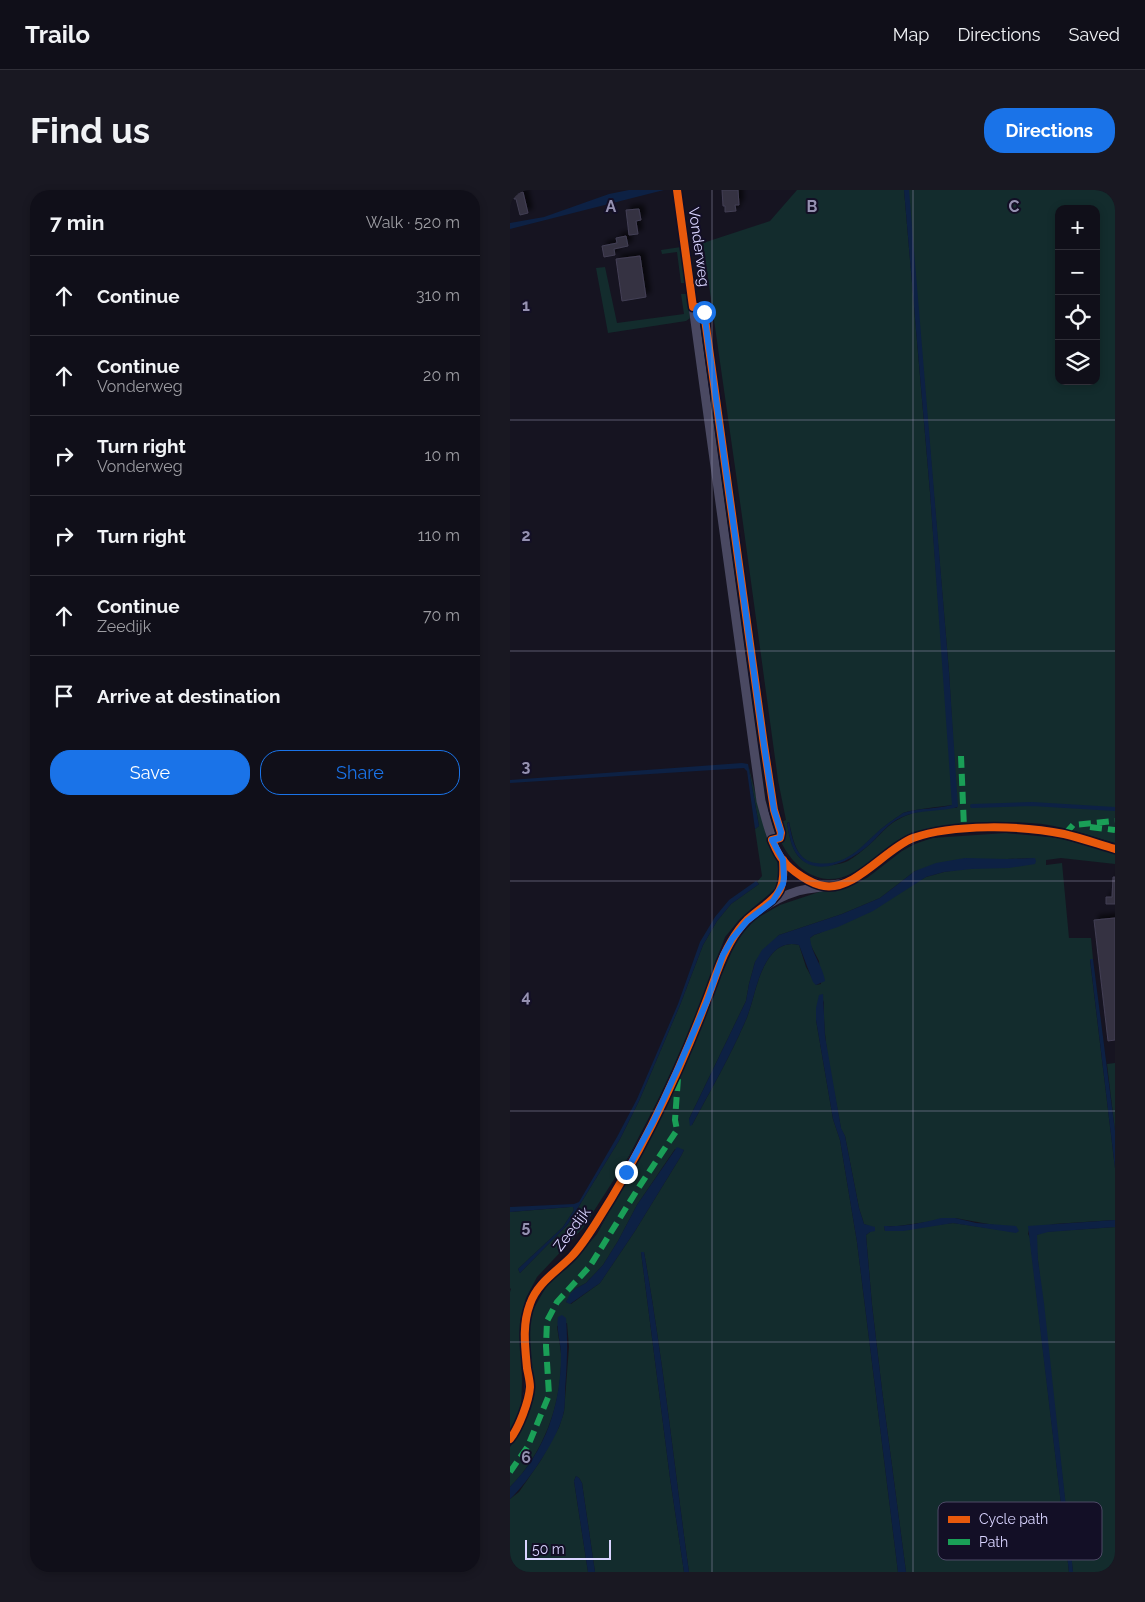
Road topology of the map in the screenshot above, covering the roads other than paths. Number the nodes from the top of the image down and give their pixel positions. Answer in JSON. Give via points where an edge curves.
{"nodes":[{"id":1,"x":678,"y":190,"type":"edge"},
{"id":2,"x":1115,"y":849,"type":"edge"},
{"id":3,"x":783,"y":860,"type":"junction"},
{"id":4,"x":824,"y":886,"type":"junction"},
{"id":5,"x":773,"y":901,"type":"junction"},
{"id":6,"x":510,"y":1439,"type":"edge"}],
"edges":[{"from":1,"to":3,"type":"street","name":"Vonderweg","via":[[761,800],[772,840]]},
{"from":2,"to":4,"type":"street","via":[[1047,831],[962,828],[912,839],[857,878]]},
{"from":3,"to":4,"type":"street","name":"Vonderweg","via":[[801,876]]},
{"from":3,"to":5,"type":"street","name":"Vonderweg","via":[[783,884]]},
{"from":4,"to":5,"type":"street","via":[[798,891]]},
{"from":5,"to":6,"type":"street","name":"Zeedijk","via":[[747,921],[723,955],[707,1001],[654,1120],[596,1224],[573,1255],[540,1285],[530,1303],[524,1339],[530,1387],[525,1410]]}]}
